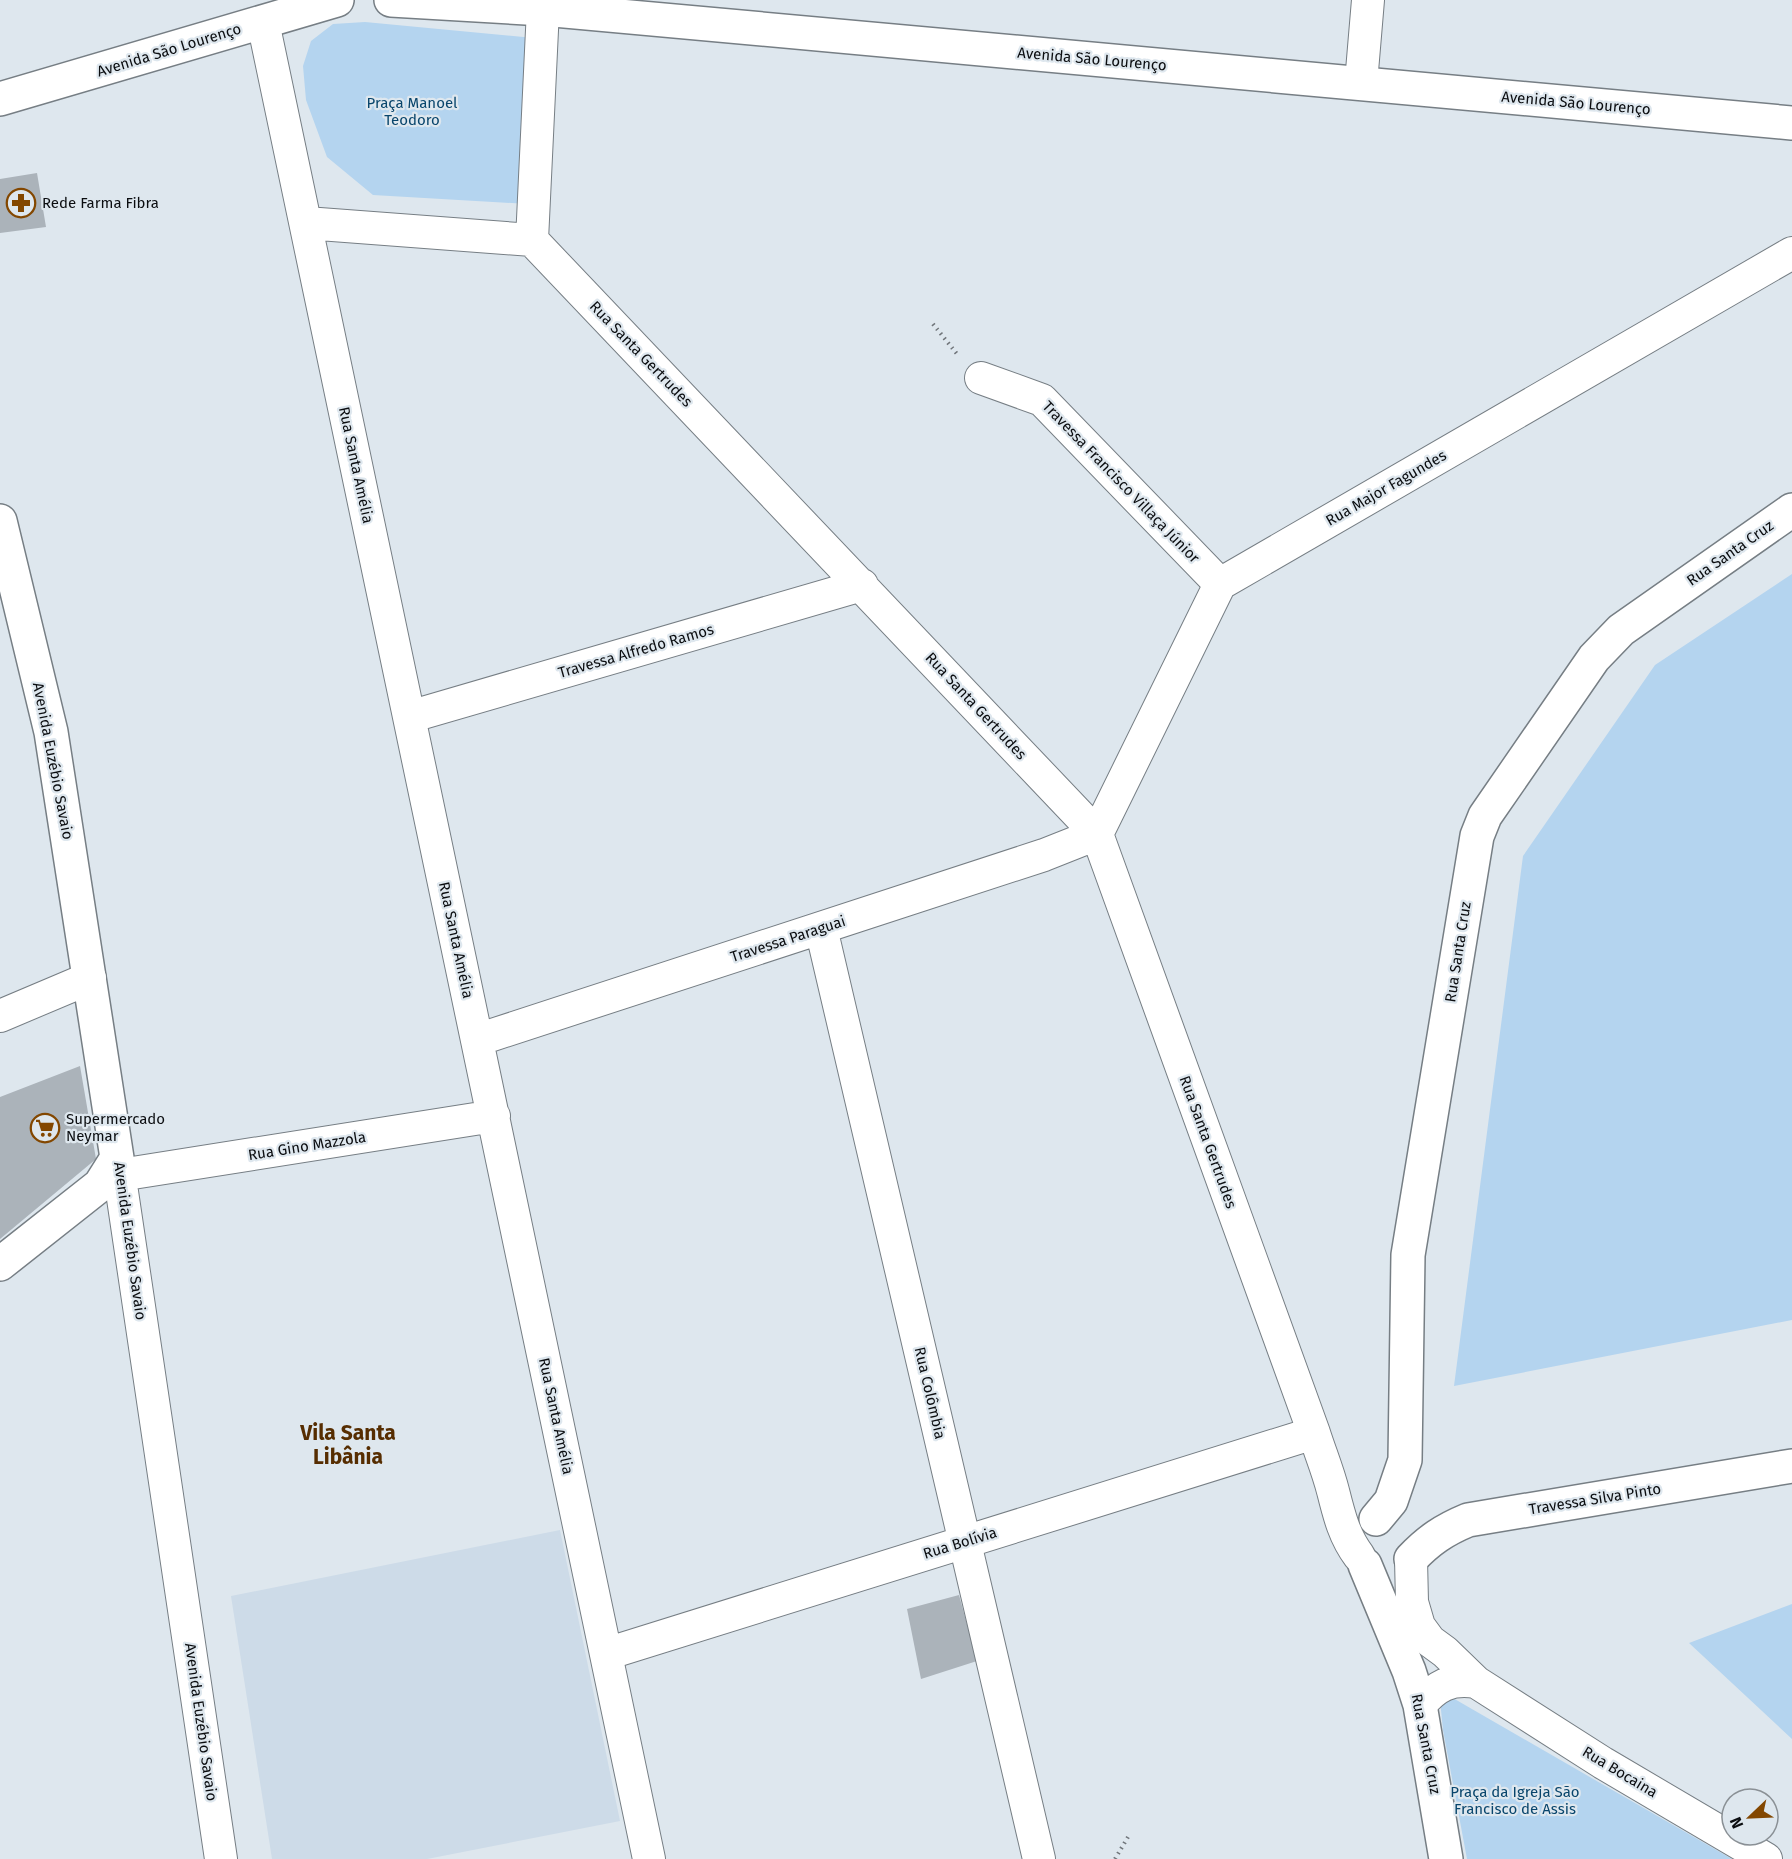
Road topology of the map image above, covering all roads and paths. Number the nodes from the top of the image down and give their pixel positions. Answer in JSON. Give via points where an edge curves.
{"nodes":[{"id":1,"x":337,"y":0,"type":"edge"},
{"id":2,"x":391,"y":0,"type":"edge"},
{"id":3,"x":1368,"y":0,"type":"edge"},
{"id":4,"x":543,"y":9,"type":"junction"},
{"id":5,"x":263,"y":22,"type":"junction"},
{"id":6,"x":1361,"y":83,"type":"junction"},
{"id":7,"x":0,"y":99,"type":"edge"},
{"id":8,"x":1792,"y":123,"type":"edge"},
{"id":9,"x":306,"y":223,"type":"junction"},
{"id":10,"x":532,"y":240,"type":"junction"},
{"id":11,"x":1792,"y":253,"type":"edge"},
{"id":12,"x":981,"y":378,"type":"dead end"},
{"id":13,"x":1792,"y":510,"type":"edge"},
{"id":14,"x":0,"y":521,"type":"edge"},
{"id":15,"x":1220,"y":584,"type":"junction"},
{"id":16,"x":862,"y":585,"type":"junction"},
{"id":17,"x":409,"y":717,"type":"junction"},
{"id":18,"x":1097,"y":834,"type":"junction"},
{"id":19,"x":821,"y":928,"type":"junction"},
{"id":20,"x":90,"y":978,"type":"junction"},
{"id":21,"x":0,"y":1016,"type":"edge"},
{"id":22,"x":477,"y":1040,"type":"junction"},
{"id":23,"x":494,"y":1116,"type":"junction"},
{"id":24,"x":118,"y":1167,"type":"junction"},
{"id":25,"x":86,"y":1196,"type":"junction"},
{"id":26,"x":128,"y":1224,"type":"junction"},
{"id":27,"x":0,"y":1264,"type":"edge"},
{"id":28,"x":1314,"y":1433,"type":"junction"},
{"id":29,"x":1792,"y":1466,"type":"edge"},
{"id":30,"x":1333,"y":1490,"type":"junction"},
{"id":31,"x":1376,"y":1519,"type":"junction"},
{"id":32,"x":965,"y":1542,"type":"junction"},
{"id":33,"x":1411,"y":1559,"type":"junction"},
{"id":34,"x":1362,"y":1561,"type":"junction"},
{"id":35,"x":606,"y":1654,"type":"junction"},
{"id":36,"x":1476,"y":1682,"type":"junction"},
{"id":37,"x":1420,"y":1705,"type":"junction"},
{"id":38,"x":1128,"y":1837,"type":"dead end"},
{"id":39,"x":221,"y":1859,"type":"edge"},
{"id":40,"x":649,"y":1859,"type":"edge"},
{"id":41,"x":1039,"y":1859,"type":"edge"},
{"id":42,"x":1115,"y":1859,"type":"edge"},
{"id":43,"x":1446,"y":1859,"type":"edge"},
{"id":44,"x":1766,"y":1859,"type":"edge"}],
"edges":[{"from":1,"to":5,"type":"street","name":"Avenida São Lourenço"},
{"from":2,"to":4,"type":"street","name":"Avenida São Lourenço"},
{"from":3,"to":6,"type":"street"},
{"from":4,"to":6,"type":"street","name":"Avenida São Lourenço"},
{"from":4,"to":10,"type":"street"},
{"from":5,"to":7,"type":"street","name":"Avenida São Lourenço"},
{"from":5,"to":9,"type":"street","name":"Rua Santa Amélia"},
{"from":6,"to":8,"type":"street","name":"Avenida São Lourenço"},
{"from":9,"to":10,"type":"street"},
{"from":9,"to":17,"type":"street","name":"Rua Santa Amélia"},
{"from":10,"to":16,"type":"street","name":"Rua Santa Gertrudes"},
{"from":11,"to":15,"type":"street","name":"Rua Major Fagundes"},
{"from":12,"to":15,"type":"street","name":"Travessa Francisco Villaça Júnior","via":[[1042,400]]},
{"from":13,"to":31,"type":"street","name":"Rua Santa Cruz","via":[[1621,630],[1594,658],[1485,816],[1477,836],[1408,1255],[1405,1460],[1391,1501]]},
{"from":14,"to":20,"type":"street","name":"Avenida Euzébio Savaio","via":[[51,732]]},
{"from":15,"to":18,"type":"street"},
{"from":16,"to":17,"type":"street","name":"Travessa Alfredo Ramos"},
{"from":16,"to":18,"type":"street","name":"Rua Santa Gertrudes"},
{"from":17,"to":22,"type":"street","name":"Rua Santa Amélia"},
{"from":18,"to":19,"type":"street","name":"Travessa Paraguai"},
{"from":18,"to":28,"type":"street","name":"Rua Santa Gertrudes"},
{"from":19,"to":22,"type":"street","name":"Travessa Paraguai"},
{"from":19,"to":32,"type":"street","name":"Rua Colômbia"},
{"from":20,"to":21,"type":"street"},
{"from":20,"to":24,"type":"street","name":"Avenida Euzébio Savaio"},
{"from":22,"to":23,"type":"street","name":"Rua Santa Amélia"},
{"from":23,"to":24,"type":"street","name":"Rua Gino Mazzola"},
{"from":23,"to":35,"type":"street","name":"Rua Santa Amélia"},
{"from":24,"to":25,"type":"street"},
{"from":24,"to":26,"type":"street","name":"Avenida Euzébio Savaio"},
{"from":25,"to":26,"type":"street","via":[[101,1196],[115,1204]]},
{"from":25,"to":27,"type":"street"},
{"from":26,"to":39,"type":"street","name":"Avenida Euzébio Savaio"},
{"from":28,"to":30,"type":"street","name":"Rua Santa Gertrudes"},
{"from":28,"to":32,"type":"street","name":"Rua Bolívia"},
{"from":29,"to":33,"type":"street","name":"Travessa Silva Pinto","via":[[1468,1520],[1445,1530]]},
{"from":30,"to":31,"type":"street","name":"Rua Santa Gertrudes","via":[[1350,1508]]},
{"from":30,"to":34,"type":"street","name":"Rua Santa Gertrudes","via":[[1348,1539]]},
{"from":31,"to":33,"type":"street","via":[[1398,1520],[1406,1526],[1414,1548]]},
{"from":31,"to":34,"type":"street","via":[[1359,1535],[1357,1545]]},
{"from":32,"to":35,"type":"street","name":"Rua Bolívia"},
{"from":32,"to":41,"type":"street","name":"Rua Colômbia"},
{"from":33,"to":34,"type":"street","via":[[1396,1573],[1385,1574],[1374,1572]]},
{"from":33,"to":36,"type":"street","name":"Rua Bocaina","via":[[1412,1602],[1419,1626]]},
{"from":34,"to":37,"type":"street","name":"Rua Santa Cruz"},
{"from":35,"to":40,"type":"street","name":"Rua Santa Amélia"},
{"from":36,"to":37,"type":"street","via":[[1446,1684],[1431,1692]]},
{"from":36,"to":44,"type":"street","name":"Rua Bocaina"},
{"from":37,"to":43,"type":"street","name":"Rua Santa Cruz"},
{"from":38,"to":42,"type":"path"}]}
